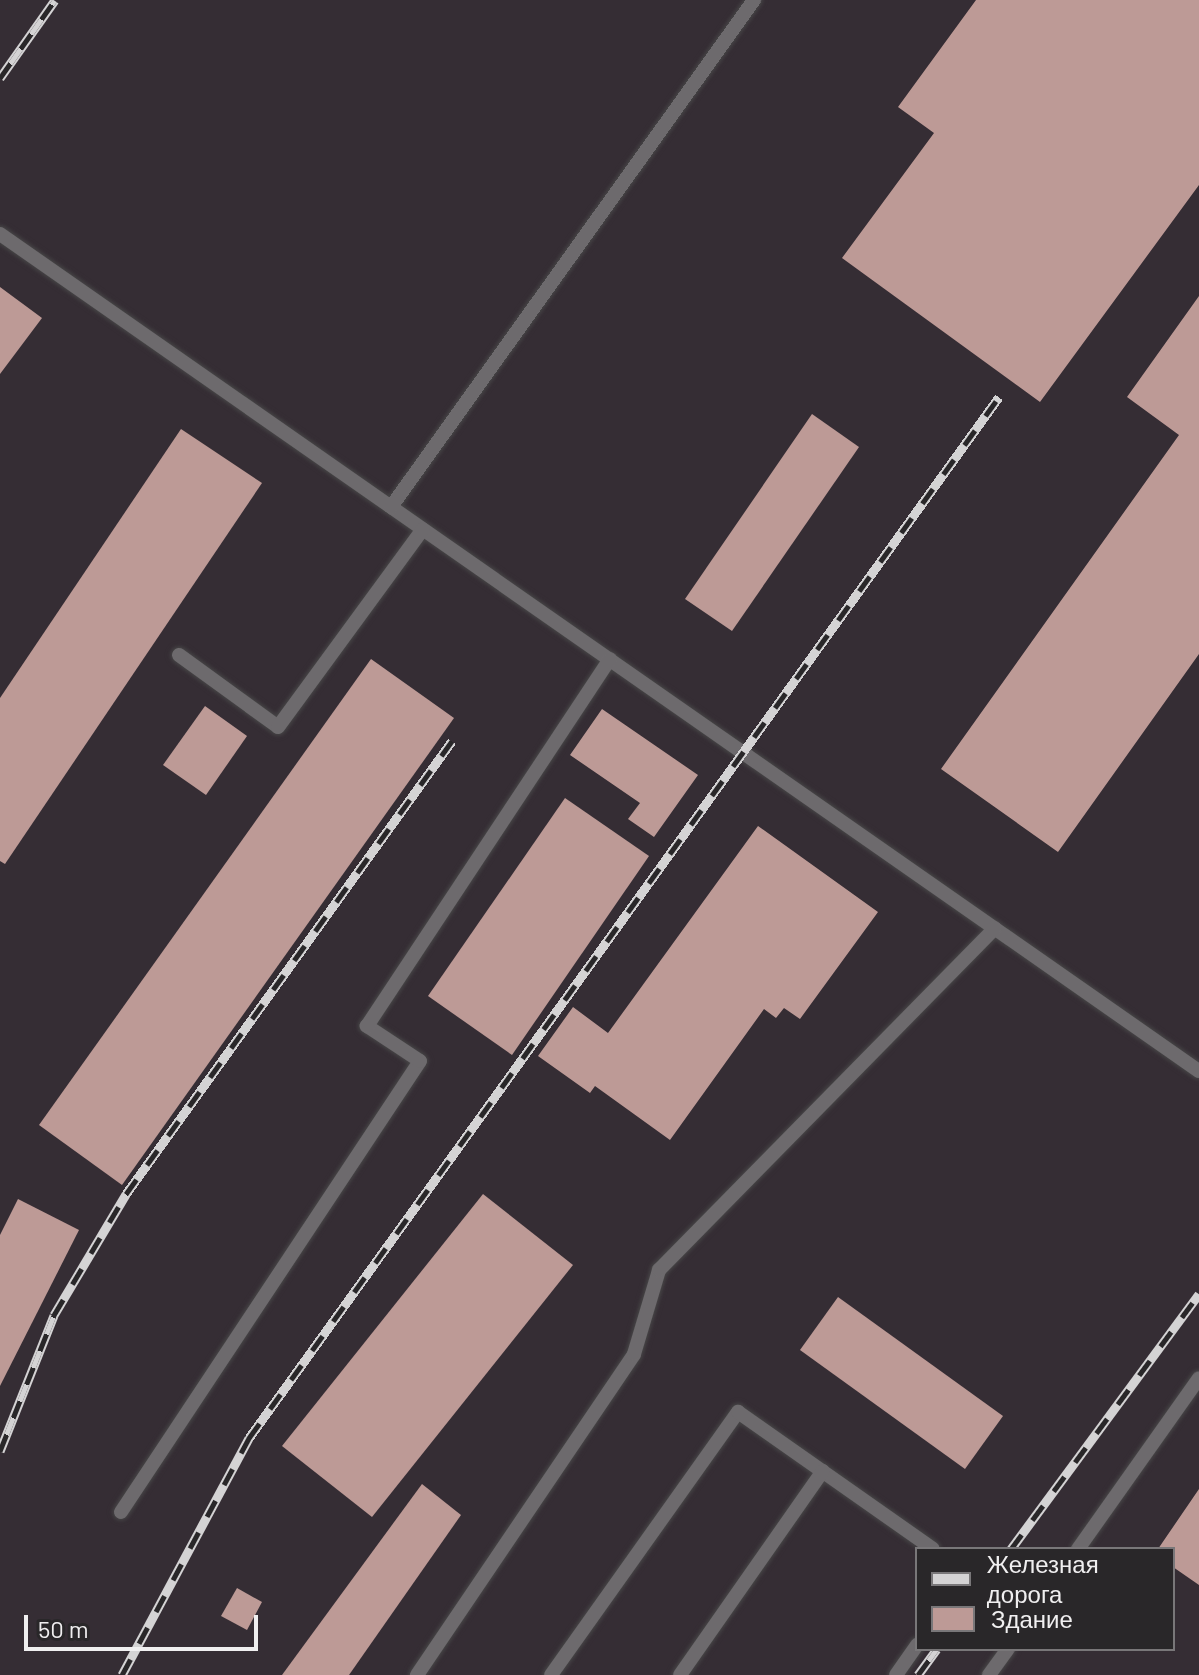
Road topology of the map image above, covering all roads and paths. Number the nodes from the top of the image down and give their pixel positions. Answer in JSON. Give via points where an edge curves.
{"nodes":[{"id":1,"x":754,"y":0,"type":"edge"},
{"id":2,"x":0,"y":234,"type":"edge"},
{"id":3,"x":391,"y":507,"type":"junction"},
{"id":4,"x":423,"y":529,"type":"junction"},
{"id":5,"x":179,"y":655,"type":"dead end"},
{"id":6,"x":610,"y":659,"type":"junction"},
{"id":7,"x":995,"y":928,"type":"junction"},
{"id":8,"x":1199,"y":1071,"type":"edge"},
{"id":9,"x":1199,"y":1378,"type":"edge"},
{"id":10,"x":823,"y":1471,"type":"junction"},
{"id":11,"x":121,"y":1512,"type":"dead end"},
{"id":12,"x":930,"y":1547,"type":"edge"},
{"id":13,"x":1079,"y":1547,"type":"edge"},
{"id":14,"x":915,"y":1648,"type":"edge"},
{"id":15,"x":1007,"y":1651,"type":"edge"},
{"id":16,"x":417,"y":1675,"type":"edge"},
{"id":17,"x":551,"y":1675,"type":"edge"},
{"id":18,"x":680,"y":1675,"type":"edge"},
{"id":19,"x":896,"y":1675,"type":"edge"},
{"id":20,"x":989,"y":1675,"type":"edge"}],
"edges":[{"from":1,"to":3,"type":"lane"},
{"from":2,"to":3,"type":"lane"},
{"from":3,"to":4,"type":"lane"},
{"from":4,"to":5,"type":"lane","via":[[278,727]]},
{"from":4,"to":6,"type":"lane"},
{"from":6,"to":7,"type":"lane"},
{"from":6,"to":11,"type":"lane","via":[[367,1026],[420,1061]]},
{"from":7,"to":8,"type":"lane"},
{"from":7,"to":16,"type":"lane","via":[[659,1270],[634,1354]]},
{"from":9,"to":13,"type":"lane"},
{"from":10,"to":12,"type":"lane"},
{"from":10,"to":17,"type":"lane","via":[[738,1412]]},
{"from":10,"to":18,"type":"lane"},
{"from":14,"to":19,"type":"lane"},
{"from":15,"to":20,"type":"lane"}]}
